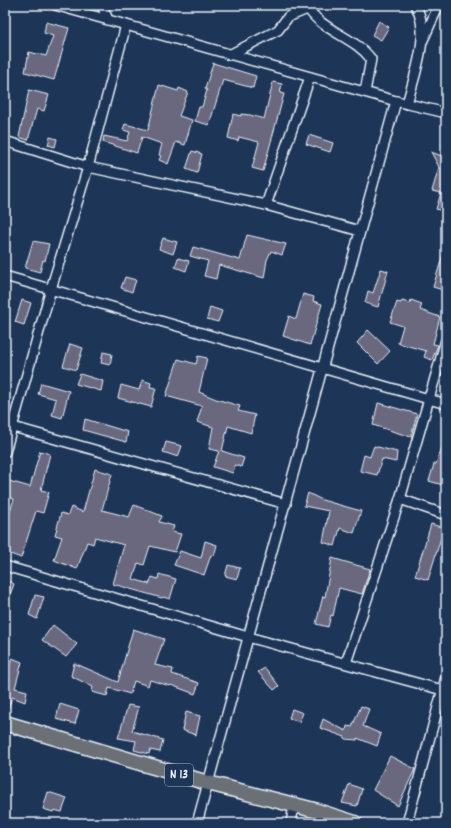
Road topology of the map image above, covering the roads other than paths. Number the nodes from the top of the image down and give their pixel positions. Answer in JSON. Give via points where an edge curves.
{"nodes":[{"id":1,"x":55,"y":5,"type":"edge"},
{"id":2,"x":102,"y":5,"type":"edge"},
{"id":3,"x":317,"y":5,"type":"edge"},
{"id":4,"x":415,"y":5,"type":"edge"},
{"id":5,"x":439,"y":5,"type":"edge"},
{"id":6,"x":307,"y":7,"type":"edge"},
{"id":7,"x":108,"y":20,"type":"junction"},
{"id":8,"x":126,"y":25,"type":"junction"},
{"id":9,"x":423,"y":40,"type":"junction"},
{"id":10,"x":229,"y":55,"type":"junction"},
{"id":11,"x":310,"y":77,"type":"junction"},
{"id":12,"x":365,"y":92,"type":"junction"},
{"id":13,"x":396,"y":101,"type":"junction"},
{"id":14,"x":407,"y":104,"type":"junction"},
{"id":15,"x":446,"y":113,"type":"edge"},
{"id":16,"x":5,"y":141,"type":"edge"},
{"id":17,"x":88,"y":167,"type":"junction"},
{"id":18,"x":266,"y":205,"type":"junction"},
{"id":19,"x":360,"y":231,"type":"junction"},
{"id":20,"x":5,"y":276,"type":"edge"},
{"id":21,"x":51,"y":289,"type":"junction"},
{"id":22,"x":446,"y":340,"type":"edge"},
{"id":23,"x":323,"y":368,"type":"junction"},
{"id":24,"x":429,"y":398,"type":"junction"},
{"id":25,"x":446,"y":404,"type":"edge"},
{"id":26,"x":13,"y":427,"type":"junction"},
{"id":27,"x":5,"y":452,"type":"edge"},
{"id":28,"x":400,"y":499,"type":"junction"},
{"id":29,"x":286,"y":504,"type":"junction"},
{"id":30,"x":446,"y":514,"type":"edge"},
{"id":31,"x":5,"y":566,"type":"edge"},
{"id":32,"x":248,"y":637,"type":"junction"},
{"id":33,"x":346,"y":663,"type":"junction"},
{"id":34,"x":446,"y":677,"type":"edge"},
{"id":35,"x":444,"y":691,"type":"edge"},
{"id":36,"x":5,"y":723,"type":"edge"},
{"id":37,"x":208,"y":783,"type":"junction"},
{"id":38,"x":294,"y":805,"type":"junction"},
{"id":39,"x":197,"y":823,"type":"edge"},
{"id":40,"x":291,"y":823,"type":"edge"},
{"id":41,"x":355,"y":823,"type":"edge"},
{"id":42,"x":407,"y":823,"type":"edge"}],
"edges":[{"from":1,"to":7,"type":"street"},
{"from":2,"to":7,"type":"street"},
{"from":3,"to":6,"type":"street"},
{"from":4,"to":9,"type":"street","via":[[419,10]]},
{"from":5,"to":9,"type":"street"},
{"from":6,"to":10,"type":"street","via":[[288,17],[278,30]]},
{"from":6,"to":12,"type":"street","via":[[318,20],[365,51],[371,59]]},
{"from":7,"to":8,"type":"street"},
{"from":8,"to":10,"type":"street"},
{"from":8,"to":17,"type":"street"},
{"from":9,"to":14,"type":"street"},
{"from":10,"to":11,"type":"street"},
{"from":11,"to":12,"type":"street"},
{"from":11,"to":18,"type":"street"},
{"from":12,"to":13,"type":"street"},
{"from":13,"to":14,"type":"street"},
{"from":13,"to":19,"type":"street"},
{"from":14,"to":15,"type":"street"},
{"from":16,"to":17,"type":"street"},
{"from":17,"to":18,"type":"street"},
{"from":17,"to":21,"type":"street"},
{"from":18,"to":19,"type":"street"},
{"from":19,"to":23,"type":"street"},
{"from":20,"to":21,"type":"street"},
{"from":21,"to":23,"type":"street"},
{"from":21,"to":26,"type":"street"},
{"from":22,"to":24,"type":"street"},
{"from":23,"to":24,"type":"street"},
{"from":23,"to":29,"type":"street"},
{"from":24,"to":25,"type":"street"},
{"from":24,"to":28,"type":"street"},
{"from":26,"to":27,"type":"street"},
{"from":26,"to":29,"type":"street"},
{"from":28,"to":30,"type":"street"},
{"from":28,"to":33,"type":"street"},
{"from":29,"to":32,"type":"street"},
{"from":31,"to":32,"type":"street"},
{"from":32,"to":33,"type":"street"},
{"from":32,"to":37,"type":"street"},
{"from":33,"to":35,"type":"street"},
{"from":34,"to":35,"type":"street"},
{"from":35,"to":42,"type":"street"},
{"from":36,"to":37,"type":"main road","number":"N 13"},
{"from":37,"to":38,"type":"main road","number":"N 13"},
{"from":37,"to":39,"type":"street"},
{"from":38,"to":40,"type":"street"},
{"from":38,"to":41,"type":"main road","number":"N 13"}]}
